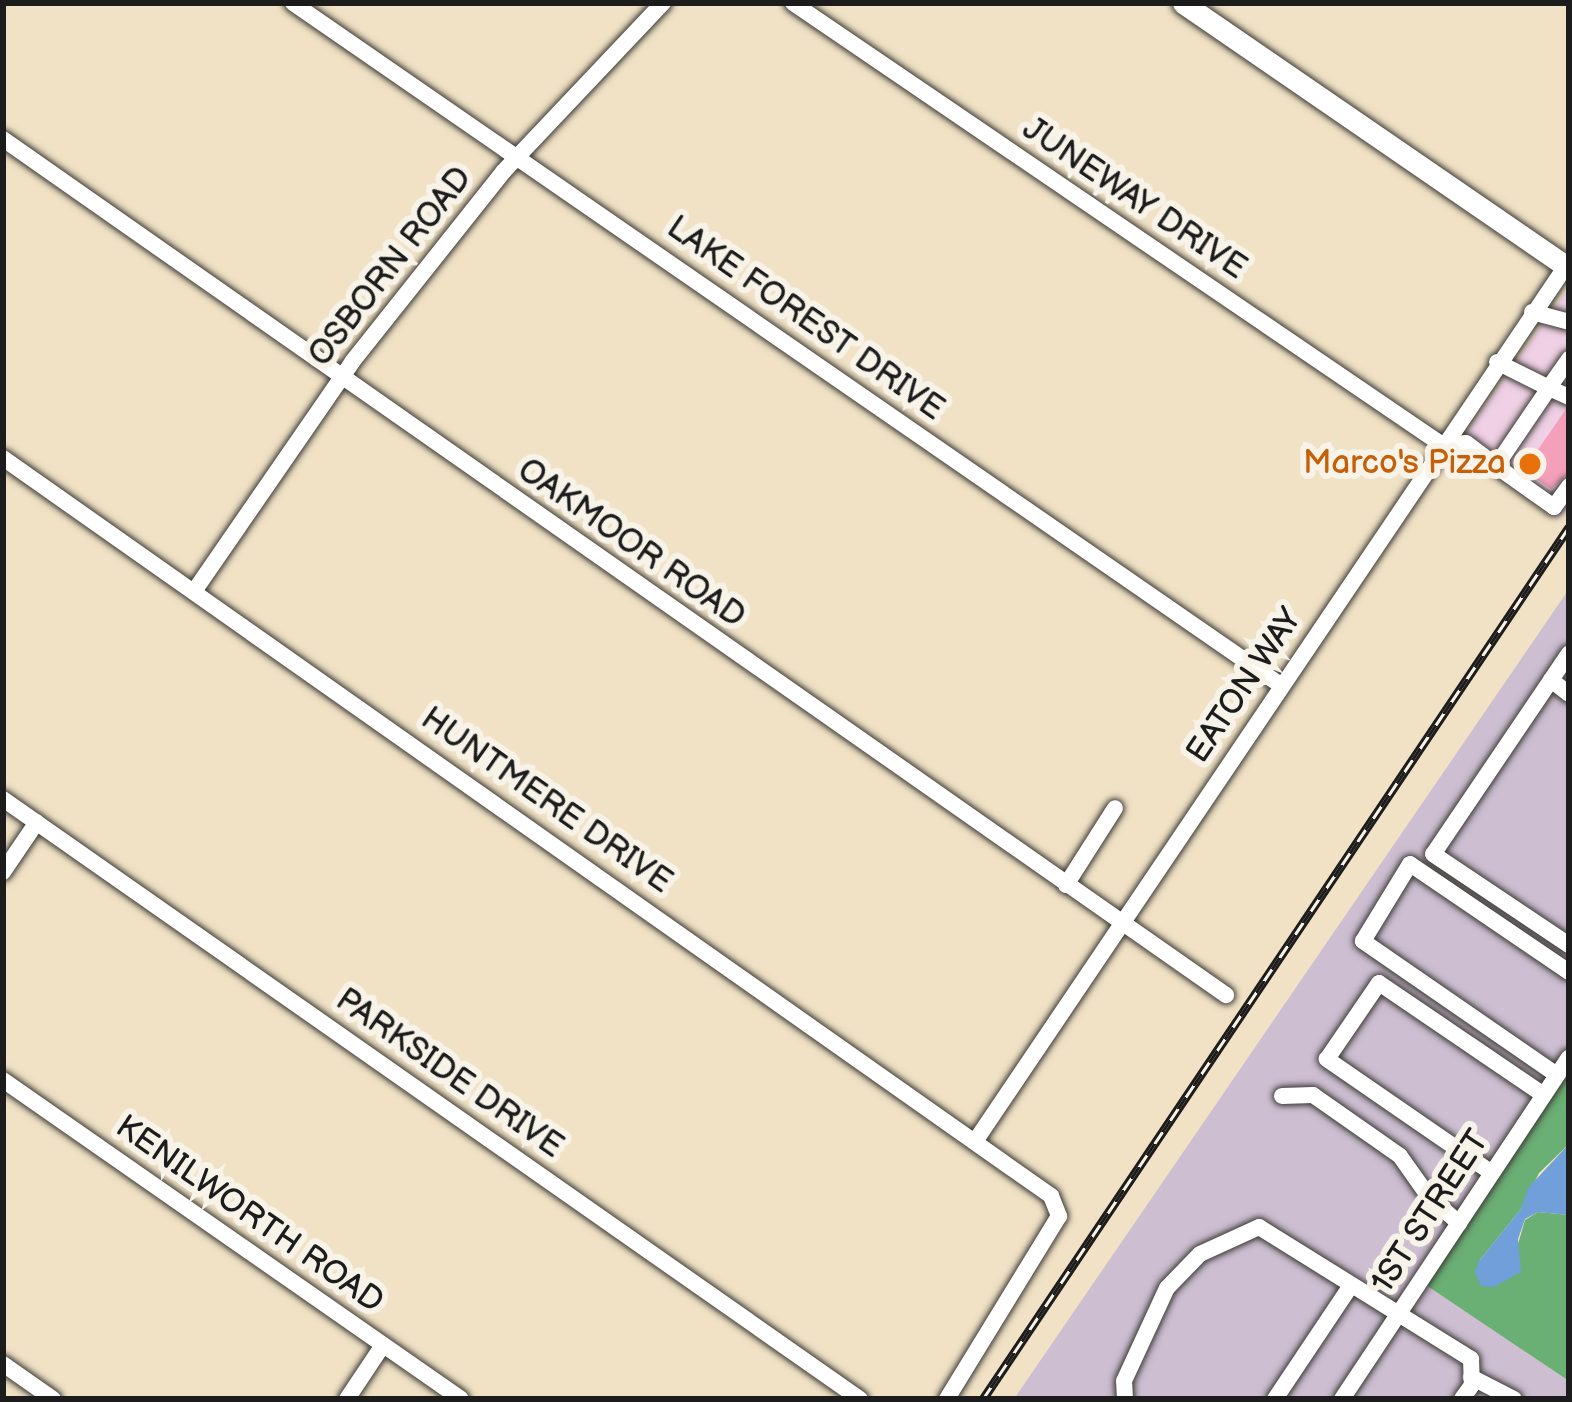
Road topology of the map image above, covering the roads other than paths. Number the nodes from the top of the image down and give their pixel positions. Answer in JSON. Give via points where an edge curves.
{"nodes":[{"id":1,"x":293,"y":3,"type":"edge"},
{"id":2,"x":663,"y":3,"type":"edge"},
{"id":3,"x":793,"y":3,"type":"edge"},
{"id":4,"x":1183,"y":3,"type":"edge"},
{"id":5,"x":3,"y":139,"type":"edge"},
{"id":6,"x":516,"y":157,"type":"junction"},
{"id":7,"x":1568,"y":267,"type":"edge"},
{"id":8,"x":1532,"y":311,"type":"junction"},
{"id":9,"x":1569,"y":322,"type":"edge"},
{"id":10,"x":1569,"y":359,"type":"edge"},
{"id":11,"x":1498,"y":362,"type":"junction"},
{"id":12,"x":342,"y":378,"type":"junction"},
{"id":13,"x":1549,"y":388,"type":"junction"},
{"id":14,"x":1569,"y":397,"type":"edge"},
{"id":15,"x":1441,"y":444,"type":"junction"},
{"id":16,"x":3,"y":458,"type":"edge"},
{"id":17,"x":1496,"y":466,"type":"junction"},
{"id":18,"x":1569,"y":486,"type":"edge"},
{"id":19,"x":195,"y":590,"type":"junction"},
{"id":20,"x":1569,"y":653,"type":"edge"},
{"id":21,"x":1551,"y":680,"type":"junction"},
{"id":22,"x":1282,"y":686,"type":"junction"},
{"id":23,"x":1569,"y":694,"type":"edge"},
{"id":24,"x":3,"y":799,"type":"edge"},
{"id":25,"x":1115,"y":808,"type":"dead end"},
{"id":26,"x":37,"y":822,"type":"junction"},
{"id":27,"x":3,"y":872,"type":"edge"},
{"id":28,"x":1066,"y":885,"type":"junction"},
{"id":29,"x":1121,"y":923,"type":"junction"},
{"id":30,"x":1569,"y":945,"type":"edge"},
{"id":31,"x":1569,"y":972,"type":"edge"},
{"id":32,"x":1226,"y":995,"type":"dead end"},
{"id":33,"x":1569,"y":1057,"type":"edge"},
{"id":34,"x":1557,"y":1075,"type":"junction"},
{"id":35,"x":3,"y":1080,"type":"edge"},
{"id":36,"x":1544,"y":1095,"type":"junction"},
{"id":37,"x":1282,"y":1096,"type":"dead end"},
{"id":38,"x":976,"y":1140,"type":"junction"},
{"id":39,"x":1492,"y":1173,"type":"junction"},
{"id":40,"x":1459,"y":1223,"type":"junction"},
{"id":41,"x":1350,"y":1287,"type":"junction"},
{"id":42,"x":1399,"y":1315,"type":"junction"},
{"id":43,"x":383,"y":1345,"type":"junction"},
{"id":44,"x":3,"y":1364,"type":"edge"},
{"id":45,"x":1472,"y":1377,"type":"junction"},
{"id":46,"x":52,"y":1399,"type":"edge"},
{"id":47,"x":347,"y":1399,"type":"edge"},
{"id":48,"x":461,"y":1399,"type":"edge"},
{"id":49,"x":860,"y":1399,"type":"edge"},
{"id":50,"x":947,"y":1399,"type":"edge"},
{"id":51,"x":1125,"y":1399,"type":"edge"},
{"id":52,"x":1275,"y":1399,"type":"edge"},
{"id":53,"x":1342,"y":1399,"type":"edge"},
{"id":54,"x":1462,"y":1399,"type":"edge"},
{"id":55,"x":1514,"y":1399,"type":"edge"}],
"edges":[{"from":1,"to":6,"type":"street","name":"LAKE FOREST DRIVE"},
{"from":2,"to":6,"type":"street","name":"OSBORN ROAD"},
{"from":3,"to":15,"type":"street","name":"JUNEWAY DRIVE"},
{"from":4,"to":7,"type":"main road"},
{"from":5,"to":12,"type":"street","name":"OAKMOOR ROAD"},
{"from":6,"to":12,"type":"street","name":"OSBORN ROAD"},
{"from":6,"to":22,"type":"street","name":"LAKE FOREST DRIVE"},
{"from":7,"to":8,"type":"street","name":"EATON WAY"},
{"from":8,"to":9,"type":"street"},
{"from":8,"to":11,"type":"street","name":"EATON WAY"},
{"from":10,"to":13,"type":"street"},
{"from":11,"to":13,"type":"street"},
{"from":11,"to":15,"type":"street","name":"EATON WAY"},
{"from":12,"to":19,"type":"street","name":"OSBORN ROAD"},
{"from":12,"to":28,"type":"street","name":"OAKMOOR ROAD"},
{"from":13,"to":14,"type":"street"},
{"from":13,"to":17,"type":"street"},
{"from":15,"to":17,"type":"street","name":"JUNEWAY DRIVE","via":[[1466,443]]},
{"from":15,"to":22,"type":"street","name":"EATON WAY"},
{"from":16,"to":19,"type":"street","name":"HUNTMERE DRIVE"},
{"from":17,"to":18,"type":"street","name":"JUNEWAY DRIVE","via":[[1554,507]]},
{"from":19,"to":38,"type":"street","name":"HUNTMERE DRIVE"},
{"from":20,"to":21,"type":"street"},
{"from":21,"to":23,"type":"street"},
{"from":21,"to":30,"type":"street","via":[[1433,854]]},
{"from":22,"to":29,"type":"street","name":"EATON WAY"},
{"from":24,"to":26,"type":"street","name":"PARKSIDE DRIVE"},
{"from":25,"to":28,"type":"street"},
{"from":26,"to":27,"type":"street"},
{"from":26,"to":49,"type":"street","name":"PARKSIDE DRIVE"},
{"from":28,"to":29,"type":"street","name":"OAKMOOR ROAD"},
{"from":29,"to":32,"type":"street","name":"OAKMOOR ROAD"},
{"from":29,"to":38,"type":"street","name":"EATON WAY"},
{"from":31,"to":34,"type":"street","via":[[1410,864],[1363,941]]},
{"from":33,"to":34,"type":"street","name":"1ST STREET"},
{"from":34,"to":36,"type":"street","name":"1ST STREET"},
{"from":35,"to":43,"type":"street","name":"KENILWORTH ROAD"},
{"from":36,"to":39,"type":"street","name":"1ST STREET"},
{"from":36,"to":39,"type":"street","via":[[1378,983],[1327,1059]]},
{"from":37,"to":40,"type":"street","via":[[1313,1095],[1400,1156]]},
{"from":38,"to":50,"type":"street","name":"HUNTMERE DRIVE","via":[[1051,1196],[1059,1216]]},
{"from":39,"to":40,"type":"street","name":"1ST STREET"},
{"from":40,"to":42,"type":"street","name":"1ST STREET"},
{"from":41,"to":42,"type":"street"},
{"from":41,"to":51,"type":"street","via":[[1258,1227],[1234,1234],[1167,1288],[1124,1381]]},
{"from":41,"to":52,"type":"street"},
{"from":42,"to":45,"type":"street","via":[[1471,1359]]},
{"from":42,"to":53,"type":"street","name":"1ST STREET"},
{"from":43,"to":47,"type":"street"},
{"from":43,"to":48,"type":"street","name":"KENILWORTH ROAD"},
{"from":44,"to":46,"type":"street"},
{"from":45,"to":54,"type":"street"},
{"from":45,"to":55,"type":"street"}]}
